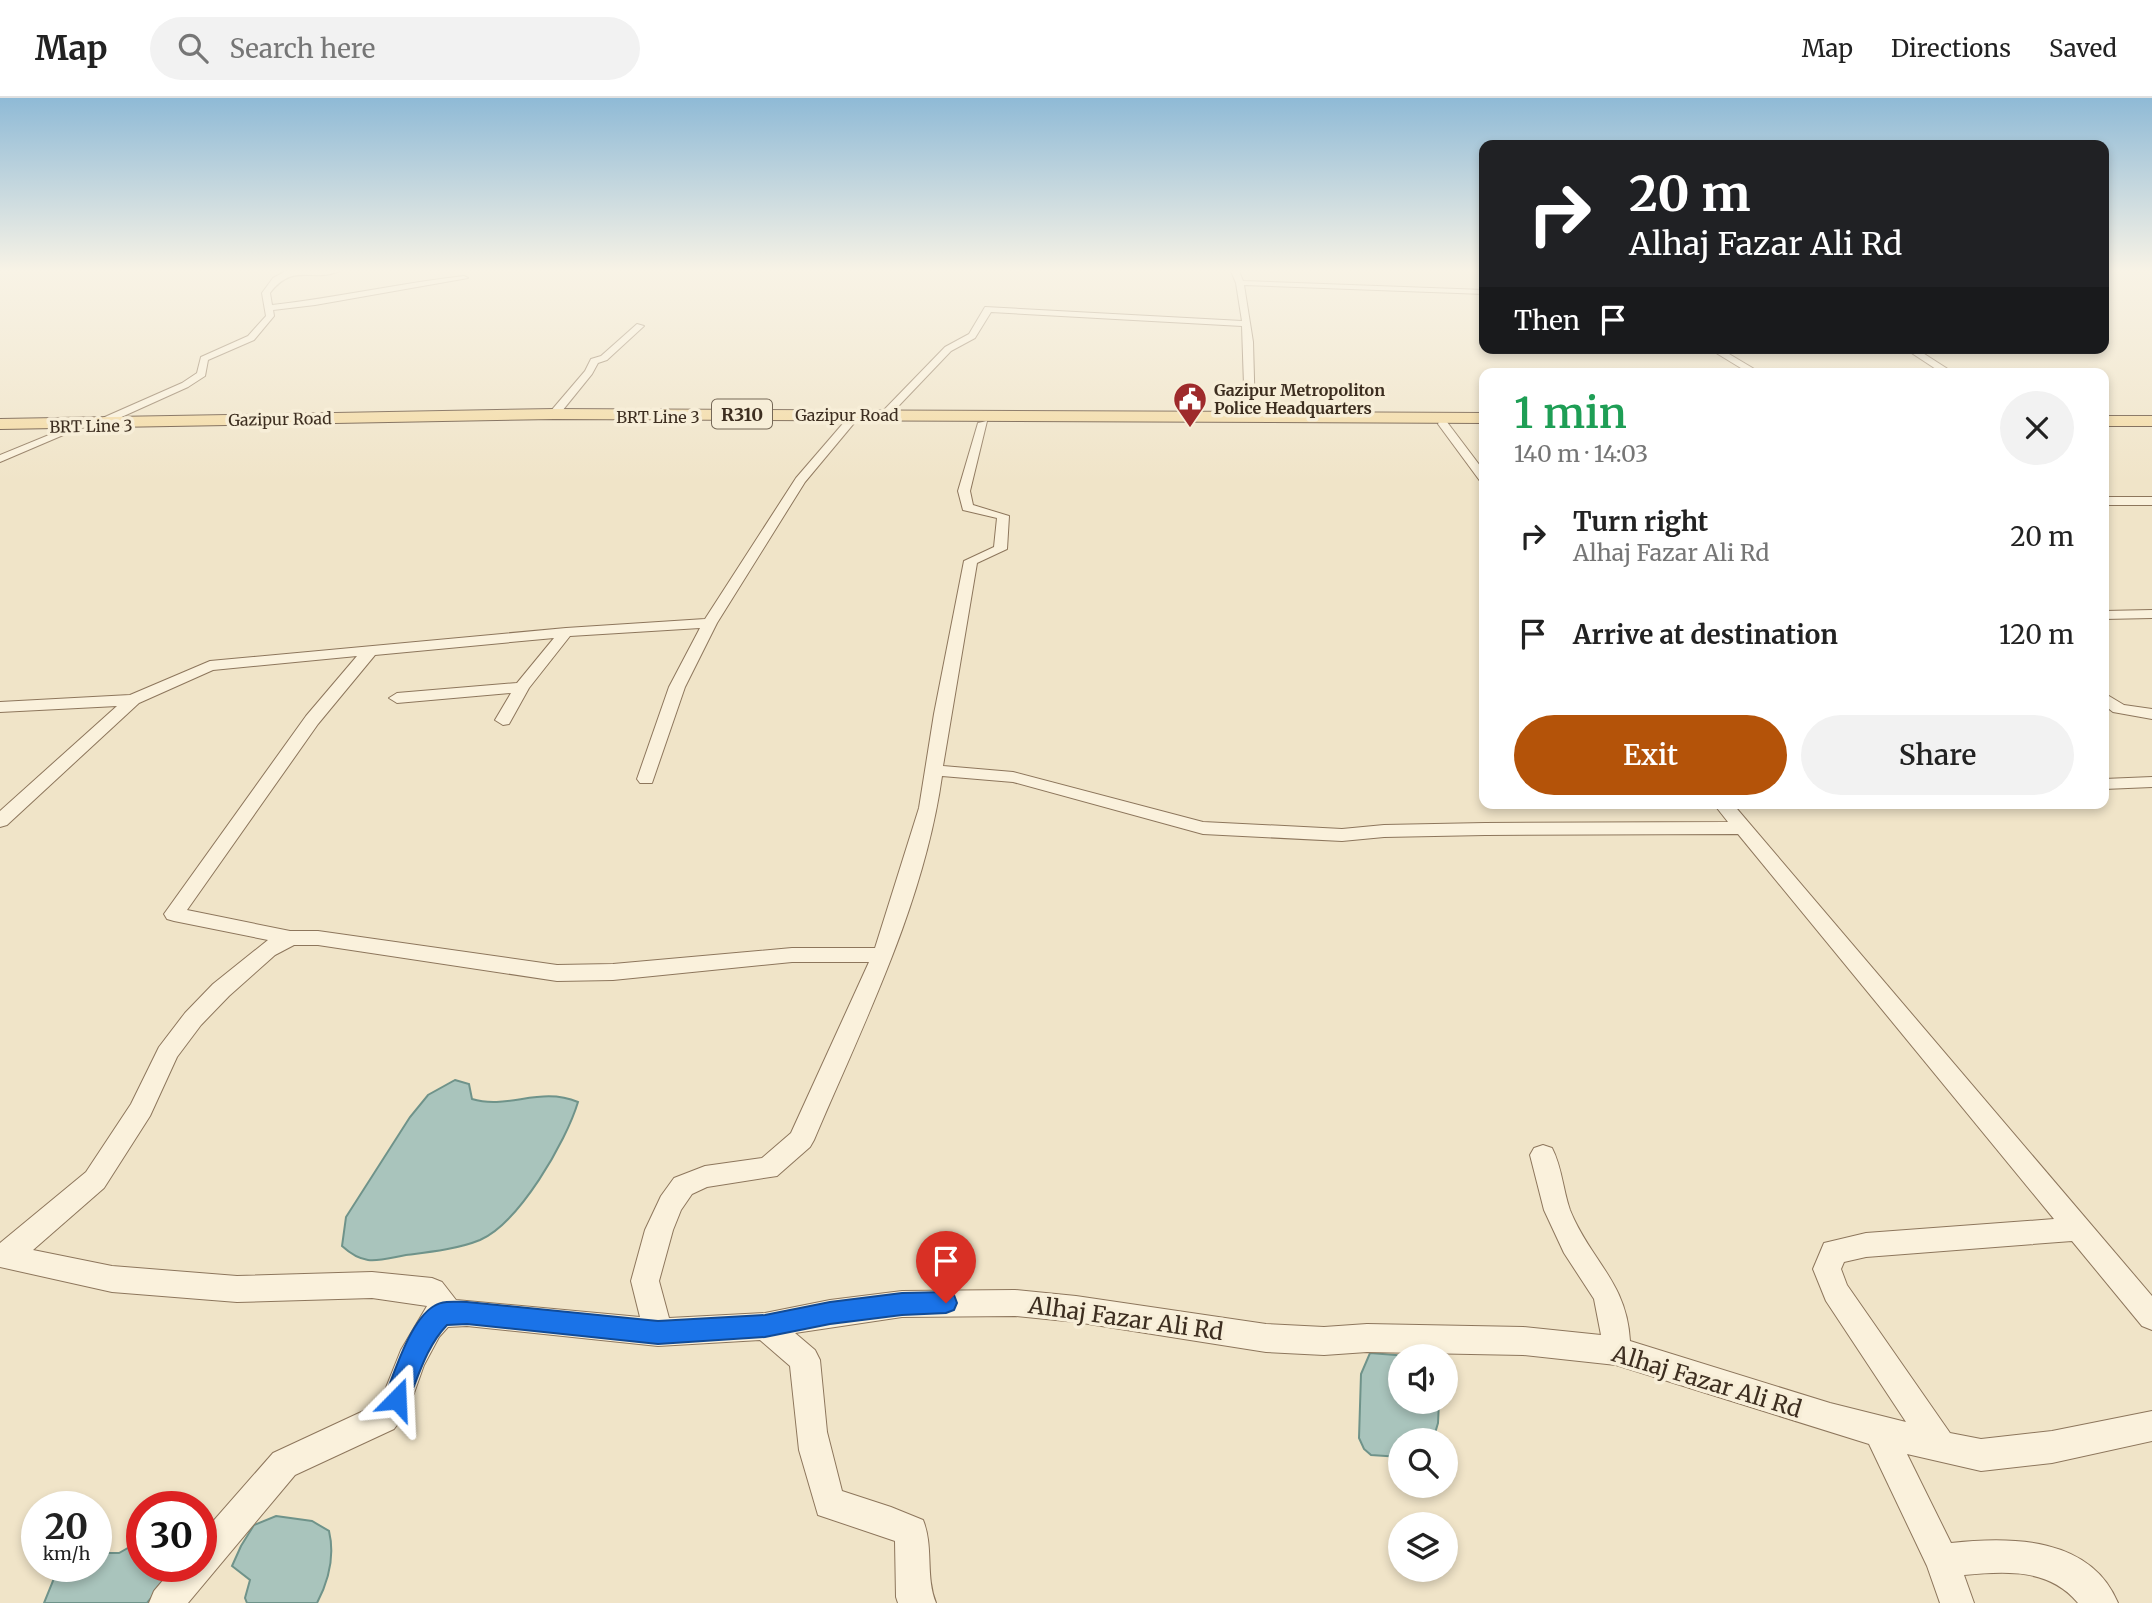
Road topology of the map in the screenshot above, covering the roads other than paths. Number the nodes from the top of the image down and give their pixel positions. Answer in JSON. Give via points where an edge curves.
{"nodes":[{"id":1,"x":241,"y":341,"type":"edge"},
{"id":2,"x":623,"y":341,"type":"edge"},
{"id":3,"x":962,"y":341,"type":"edge"},
{"id":4,"x":1249,"y":341,"type":"edge"},
{"id":5,"x":1723,"y":354,"type":"edge"},
{"id":6,"x":1918,"y":354,"type":"edge"},
{"id":7,"x":1747,"y":368,"type":"edge"},
{"id":8,"x":1941,"y":368,"type":"edge"},
{"id":9,"x":554,"y":414,"type":"junction"},
{"id":10,"x":884,"y":415,"type":"junction"},
{"id":11,"x":1250,"y":415,"type":"junction"},
{"id":12,"x":2152,"y":416,"type":"edge"},
{"id":13,"x":2109,"y":417,"type":"edge"},
{"id":14,"x":1479,"y":421,"type":"edge"},
{"id":15,"x":1479,"y":421,"type":"edge"},
{"id":16,"x":1479,"y":421,"type":"edge"},
{"id":17,"x":102,"y":422,"type":"junction"},
{"id":18,"x":850,"y":422,"type":"junction"},
{"id":19,"x":983,"y":423,"type":"junction"},
{"id":20,"x":1443,"y":424,"type":"junction"},
{"id":21,"x":0,"y":428,"type":"edge"},
{"id":22,"x":70,"y":430,"type":"junction"},
{"id":23,"x":0,"y":459,"type":"edge"},
{"id":24,"x":1479,"y":472,"type":"edge"},
{"id":25,"x":2109,"y":501,"type":"edge"},
{"id":26,"x":2152,"y":501,"type":"edge"},
{"id":27,"x":2109,"y":614,"type":"edge"},
{"id":28,"x":2152,"y":614,"type":"edge"},
{"id":29,"x":710,"y":623,"type":"junction"},
{"id":30,"x":566,"y":632,"type":"junction"},
{"id":31,"x":372,"y":650,"type":"junction"},
{"id":32,"x":522,"y":687,"type":"junction"},
{"id":33,"x":397,"y":698,"type":"dead end"},
{"id":34,"x":133,"y":700,"type":"junction"},
{"id":35,"x":2109,"y":702,"type":"edge"},
{"id":36,"x":0,"y":707,"type":"edge"},
{"id":37,"x":2152,"y":714,"type":"edge"},
{"id":38,"x":503,"y":720,"type":"dead end"},
{"id":39,"x":933,"y":771,"type":"junction"},
{"id":40,"x":646,"y":779,"type":"dead end"},
{"id":41,"x":2152,"y":782,"type":"edge"},
{"id":42,"x":2109,"y":783,"type":"edge"},
{"id":43,"x":1727,"y":809,"type":"edge"},
{"id":44,"x":0,"y":821,"type":"edge"},
{"id":45,"x":1744,"y":828,"type":"junction"},
{"id":46,"x":290,"y":938,"type":"junction"},
{"id":47,"x":883,"y":955,"type":"junction"},
{"id":48,"x":1543,"y":1156,"type":"dead end"},
{"id":49,"x":2080,"y":1228,"type":"junction"},
{"id":50,"x":3,"y":1255,"type":"edge"},
{"id":51,"x":441,"y":1314,"type":"junction"},
{"id":52,"x":2152,"y":1317,"type":"edge"},
{"id":53,"x":765,"y":1326,"type":"junction"},
{"id":54,"x":658,"y":1332,"type":"junction"},
{"id":55,"x":1616,"y":1350,"type":"junction"},
{"id":56,"x":2152,"y":1426,"type":"edge"},
{"id":57,"x":1880,"y":1432,"type":"junction"},
{"id":58,"x":1941,"y":1447,"type":"junction"},
{"id":59,"x":217,"y":1542,"type":"edge"},
{"id":60,"x":1942,"y":1561,"type":"junction"},
{"id":61,"x":184,"y":1582,"type":"edge"},
{"id":62,"x":166,"y":1603,"type":"edge"},
{"id":63,"x":919,"y":1603,"type":"edge"},
{"id":64,"x":1957,"y":1603,"type":"edge"},
{"id":65,"x":2101,"y":1603,"type":"edge"}],
"edges":[{"from":1,"to":17,"type":"street","via":[[204,359],[198,377]]},
{"from":2,"to":9,"type":"street","via":[[594,361]]},
{"from":3,"to":10,"type":"street","via":[[948,349]]},
{"from":4,"to":11,"type":"street"},
{"from":5,"to":7,"type":"street"},
{"from":6,"to":8,"type":"street"},
{"from":9,"to":10,"type":"main road","name":"Gazipur Road","number":"R310"},
{"from":9,"to":17,"type":"main road","name":"Gazipur Road","number":"R310"},
{"from":10,"to":11,"type":"main road","name":"Gazipur Road","number":"R310"},
{"from":11,"to":14,"type":"main road","name":"Gazipur Road","number":"R310"},
{"from":12,"to":13,"type":"main road"},
{"from":15,"to":20,"type":"main road","name":"Gazipur Road","number":"R310"},
{"from":16,"to":21,"type":"main road","name":"BRT Line 3","via":[[644,417]]},
{"from":17,"to":21,"type":"main road","name":"Gazipur Road","number":"R310"},
{"from":18,"to":19,"type":"main road","name":"Gazipur Road","number":"R310"},
{"from":18,"to":22,"type":"main road","name":"Gazipur Road","number":"R310","via":[[583,421]]},
{"from":18,"to":29,"type":"street","via":[[800,480]]},
{"from":19,"to":20,"type":"main road","name":"Gazipur Road","number":"R310"},
{"from":19,"to":39,"type":"street","via":[[964,491],[967,507],[1003,516],[1000,549],[971,561]]},
{"from":20,"to":24,"type":"street"},
{"from":21,"to":22,"type":"main road","name":"Gazipur Road","number":"R310"},
{"from":22,"to":23,"type":"street"},
{"from":25,"to":26,"type":"street"},
{"from":27,"to":28,"type":"street"},
{"from":29,"to":30,"type":"street"},
{"from":29,"to":40,"type":"street","via":[[677,687]]},
{"from":30,"to":31,"type":"street"},
{"from":30,"to":32,"type":"street"},
{"from":31,"to":34,"type":"street","via":[[214,665]]},
{"from":31,"to":46,"type":"street","via":[[312,720],[174,914]]},
{"from":32,"to":33,"type":"street"},
{"from":32,"to":38,"type":"street"},
{"from":34,"to":36,"type":"street"},
{"from":34,"to":44,"type":"street"},
{"from":35,"to":37,"type":"street","via":[[2119,709]]},
{"from":39,"to":45,"type":"street","via":[[1013,777],[1203,828],[1342,835]]},
{"from":39,"to":47,"type":"street","via":[[928,808]]},
{"from":41,"to":42,"type":"street"},
{"from":43,"to":45,"type":"street"},
{"from":45,"to":49,"type":"street"},
{"from":46,"to":47,"type":"street","via":[[318,938],[557,973],[792,955]]},
{"from":46,"to":50,"type":"street","via":[[250,962],[193,1019],[167,1053],[141,1109],[95,1180]]},
{"from":47,"to":54,"type":"street","via":[[801,1140],[768,1168],[705,1177],[683,1186],[670,1204],[645,1281]]},
{"from":48,"to":55,"type":"street","via":[[1557,1210],[1608,1295]]},
{"from":49,"to":52,"type":"street"},
{"from":49,"to":58,"type":"street","via":[[1866,1245],[1834,1252],[1826,1269],[1836,1292]]},
{"from":50,"to":51,"type":"street","via":[[112,1279],[216,1289],[415,1288],[432,1291],[442,1301]]},
{"from":51,"to":54,"type":"street","name":"Alhaj Fazar Ali Rd"},
{"from":51,"to":59,"type":"street","via":[[429,1327],[397,1399],[383,1418],[284,1464]]},
{"from":53,"to":54,"type":"street","name":"Alhaj Fazar Ali Rd"},
{"from":53,"to":55,"type":"street","name":"Alhaj Fazar Ali Rd","via":[[902,1304],[1015,1303],[1266,1338],[1523,1341]]},
{"from":53,"to":63,"type":"street","via":[[805,1360],[809,1429],[830,1503],[911,1532],[913,1597]]},
{"from":55,"to":57,"type":"street","name":"Alhaj Fazar Ali Rd"},
{"from":56,"to":58,"type":"street","name":"Alhaj Fazar Ali Rd","via":[[2029,1450],[1981,1454]]},
{"from":57,"to":58,"type":"street","name":"Alhaj Fazar Ali Rd"},
{"from":57,"to":60,"type":"street"},
{"from":60,"to":64,"type":"street"},
{"from":60,"to":65,"type":"street","via":[[2007,1555],[2044,1560],[2069,1569]]},
{"from":61,"to":62,"type":"street"}]}
